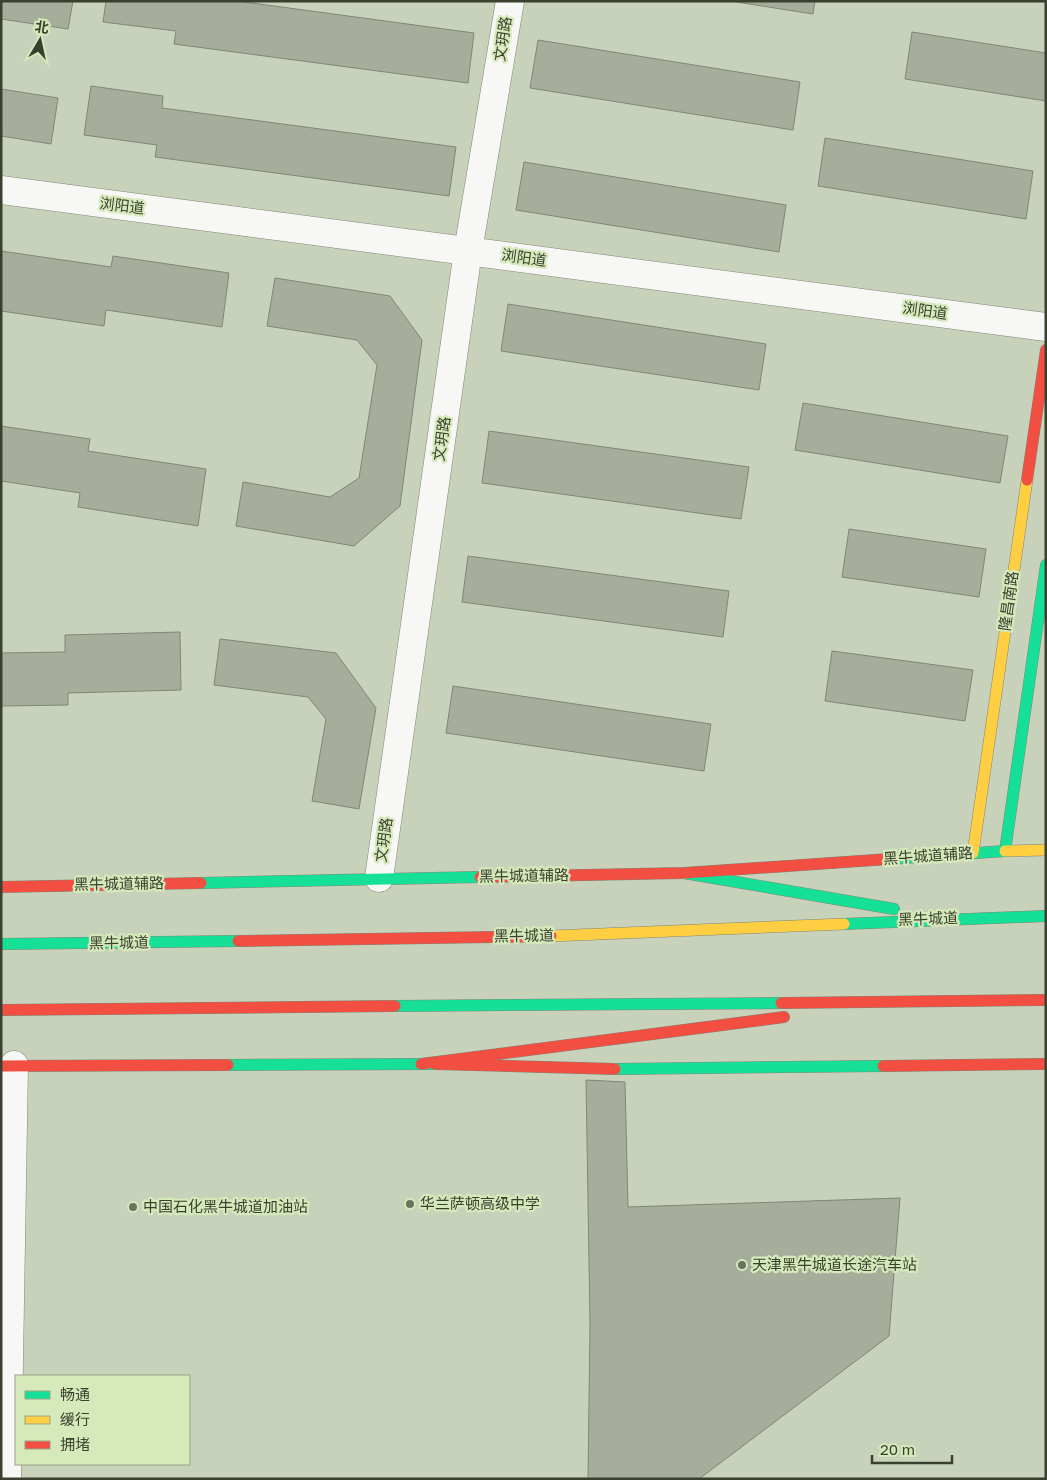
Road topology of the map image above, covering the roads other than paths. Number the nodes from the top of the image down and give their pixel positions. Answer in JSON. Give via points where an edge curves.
{"nodes":[{"id":1,"x":510,"y":1,"type":"edge"},
{"id":2,"x":1,"y":190,"type":"edge"},
{"id":3,"x":468,"y":251,"type":"junction"},
{"id":4,"x":1046,"y":327,"type":"edge"},
{"id":5,"x":1046,"y":350,"type":"edge"},
{"id":6,"x":1046,"y":565,"type":"edge"},
{"id":7,"x":1005,"y":850,"type":"junction"},
{"id":8,"x":1046,"y":850,"type":"edge"},
{"id":9,"x":973,"y":853,"type":"junction"},
{"id":10,"x":684,"y":873,"type":"junction"},
{"id":11,"x":379,"y":878,"type":"junction"},
{"id":12,"x":1,"y":887,"type":"edge"},
{"id":13,"x":1046,"y":916,"type":"edge"},
{"id":14,"x":942,"y":917,"type":"junction"},
{"id":15,"x":1,"y":944,"type":"edge"},
{"id":16,"x":1046,"y":1000,"type":"edge"},
{"id":17,"x":902,"y":1002,"type":"junction"},
{"id":18,"x":1,"y":1010,"type":"edge"},
{"id":19,"x":421,"y":1064,"type":"junction"},
{"id":20,"x":1046,"y":1064,"type":"edge"},
{"id":21,"x":8,"y":1065,"type":"edge"},
{"id":22,"x":7,"y":1479,"type":"edge"}],
"edges":[{"from":1,"to":3,"type":"street","name":"文玥路"},
{"from":2,"to":3,"type":"street","name":"浏阳道"},
{"from":3,"to":4,"type":"street","name":"浏阳道"},
{"from":3,"to":11,"type":"street","name":"文玥路"},
{"from":5,"to":9,"type":"main road","name":"隆昌南路"},
{"from":6,"to":7,"type":"main road","name":"隆昌南路"},
{"from":7,"to":8,"type":"main road","name":"黑牛城道辅路"},
{"from":7,"to":9,"type":"main road","name":"黑牛城道辅路"},
{"from":9,"to":10,"type":"main road","name":"黑牛城道辅路"},
{"from":10,"to":11,"type":"main road","name":"黑牛城道辅路"},
{"from":10,"to":14,"type":"main road"},
{"from":11,"to":12,"type":"main road","name":"黑牛城道辅路"},
{"from":13,"to":14,"type":"main road","name":"黑牛城道"},
{"from":14,"to":15,"type":"main road","name":"黑牛城道","via":[[686,932],[376,940]]},
{"from":16,"to":17,"type":"main road"},
{"from":17,"to":18,"type":"main road"},
{"from":17,"to":19,"type":"main road"},
{"from":19,"to":20,"type":"main road","via":[[615,1069]]},
{"from":19,"to":21,"type":"main road"},
{"from":21,"to":22,"type":"street"}]}
